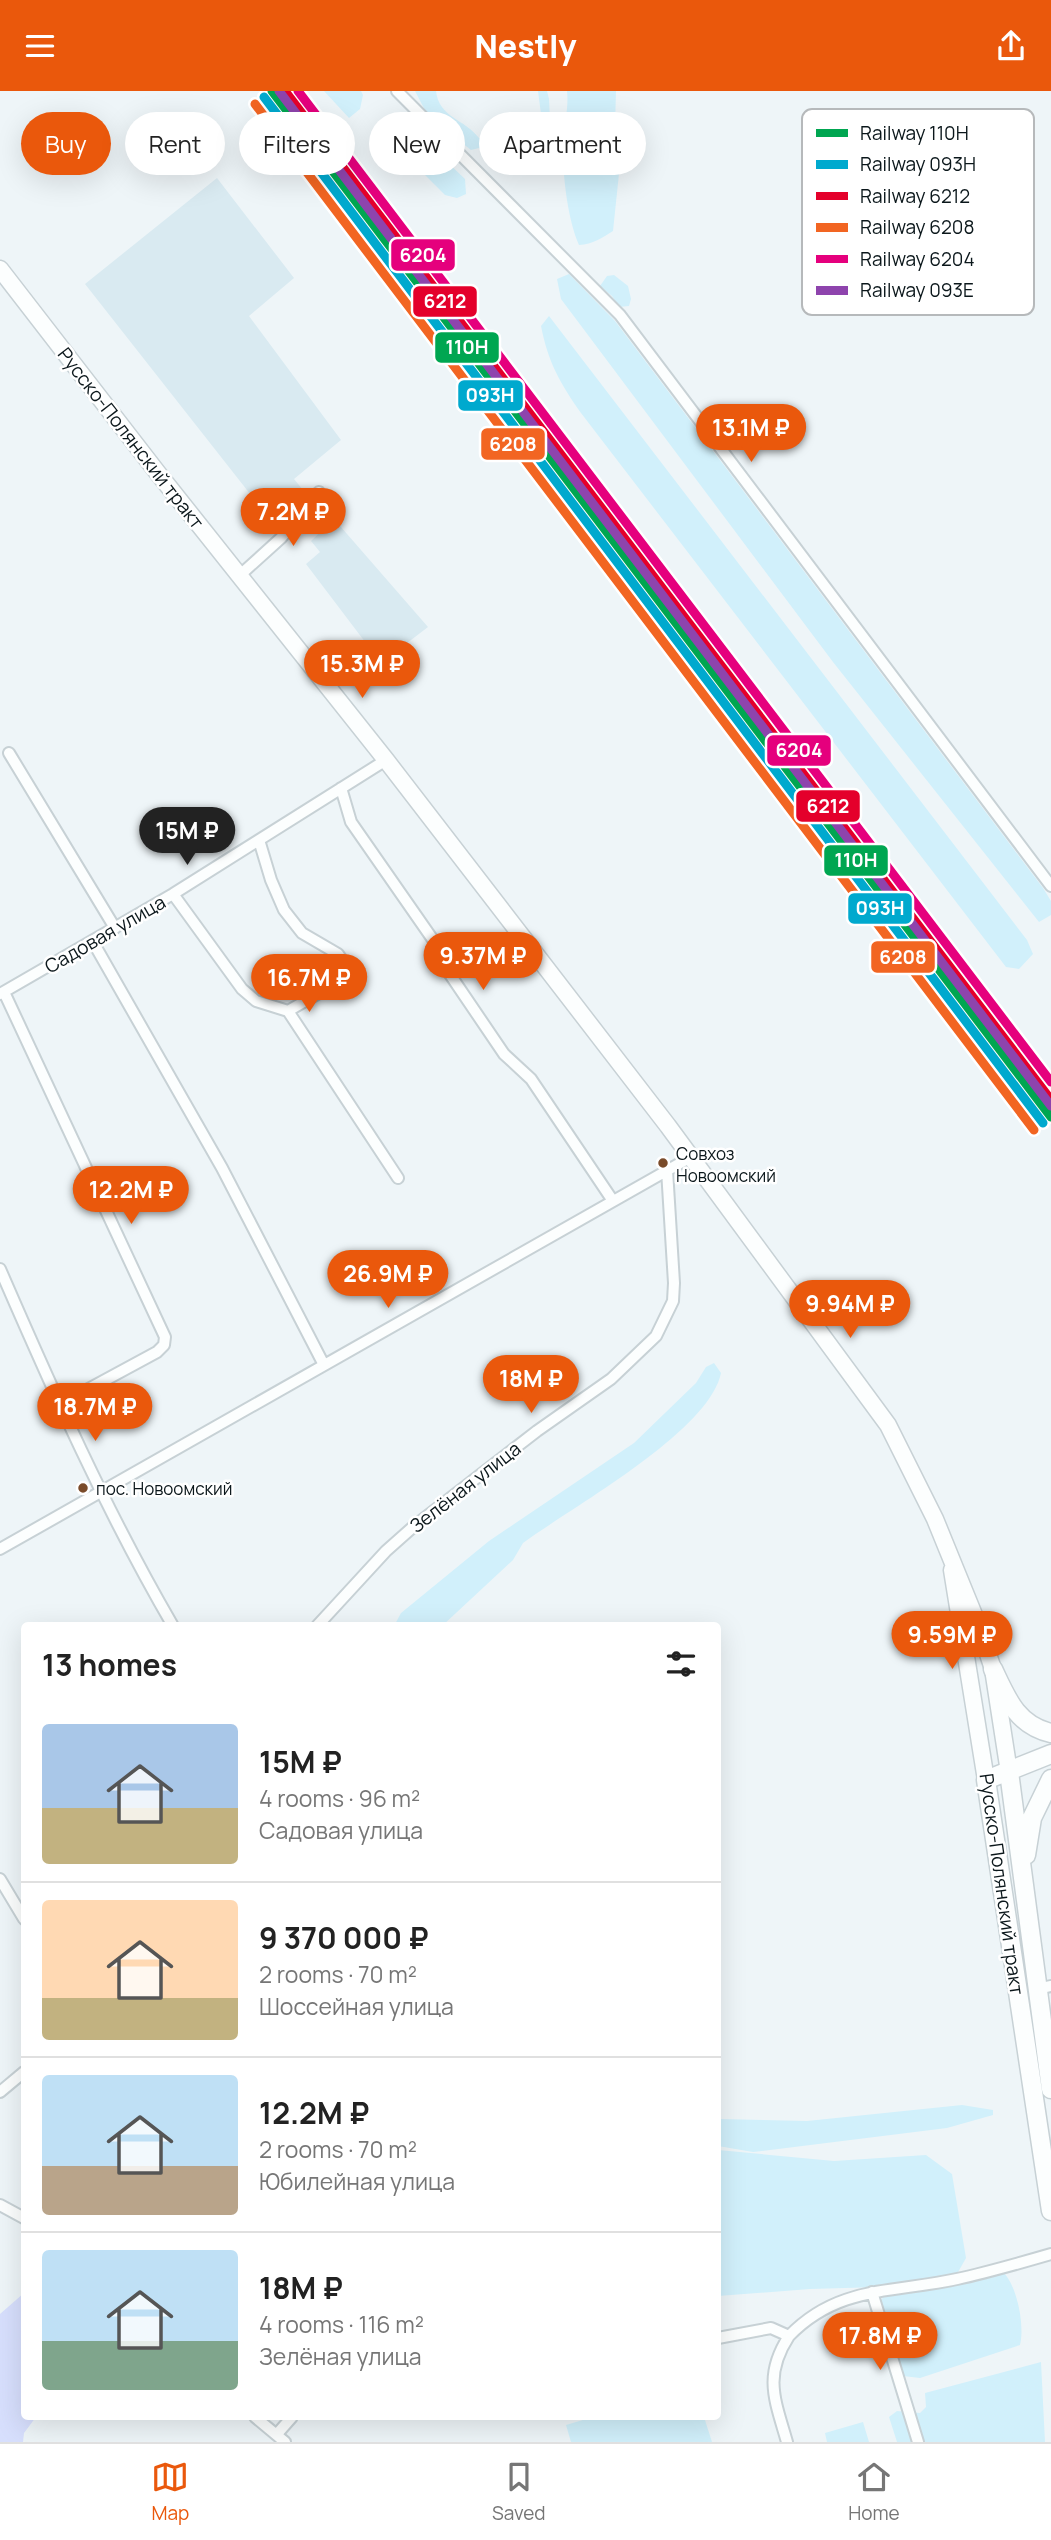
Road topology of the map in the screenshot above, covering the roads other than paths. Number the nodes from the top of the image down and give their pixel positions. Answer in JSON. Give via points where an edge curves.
{"nodes":[{"id":1,"x":397,"y":91,"type":"edge"},
{"id":2,"x":0,"y":269,"type":"edge"},
{"id":3,"x":319,"y":492,"type":"dead end"},
{"id":4,"x":239,"y":576,"type":"junction"},
{"id":5,"x":9,"y":753,"type":"dead end"},
{"id":6,"x":386,"y":760,"type":"junction"},
{"id":7,"x":341,"y":788,"type":"junction"},
{"id":8,"x":259,"y":840,"type":"junction"},
{"id":9,"x":1051,"y":886,"type":"edge"},
{"id":10,"x":173,"y":894,"type":"junction"},
{"id":11,"x":115,"y":928,"type":"junction"},
{"id":12,"x":93,"y":941,"type":"junction"},
{"id":13,"x":2,"y":993,"type":"edge"},
{"id":14,"x":288,"y":1011,"type":"junction"},
{"id":15,"x":691,"y":1157,"type":"junction"},
{"id":16,"x":667,"y":1170,"type":"junction"},
{"id":17,"x":398,"y":1178,"type":"dead end"},
{"id":18,"x":612,"y":1201,"type":"junction"},
{"id":19,"x":0,"y":1269,"type":"edge"},
{"id":20,"x":324,"y":1365,"type":"junction"},
{"id":21,"x":59,"y":1405,"type":"junction"},
{"id":22,"x":102,"y":1493,"type":"junction"},
{"id":23,"x":0,"y":1549,"type":"edge"},
{"id":24,"x":950,"y":1557,"type":"junction"},
{"id":25,"x":171,"y":1622,"type":"edge"},
{"id":26,"x":321,"y":1622,"type":"edge"},
{"id":27,"x":993,"y":1669,"type":"junction"},
{"id":28,"x":1051,"y":1733,"type":"edge"},
{"id":29,"x":1051,"y":1754,"type":"edge"},
{"id":30,"x":1009,"y":1772,"type":"junction"},
{"id":31,"x":1051,"y":1779,"type":"edge"},
{"id":32,"x":986,"y":1780,"type":"junction"},
{"id":33,"x":0,"y":1879,"type":"edge"},
{"id":34,"x":1024,"y":1897,"type":"junction"},
{"id":35,"x":21,"y":1914,"type":"edge"},
{"id":36,"x":1044,"y":1987,"type":"edge"},
{"id":37,"x":21,"y":2074,"type":"edge"},
{"id":38,"x":1051,"y":2089,"type":"edge"},
{"id":39,"x":0,"y":2092,"type":"edge"},
{"id":40,"x":0,"y":2205,"type":"edge"},
{"id":41,"x":1051,"y":2211,"type":"edge"},
{"id":42,"x":21,"y":2216,"type":"edge"},
{"id":43,"x":1051,"y":2254,"type":"edge"},
{"id":44,"x":872,"y":2292,"type":"junction"},
{"id":45,"x":789,"y":2336,"type":"junction"},
{"id":46,"x":721,"y":2337,"type":"edge"},
{"id":47,"x":259,"y":2420,"type":"edge"},
{"id":48,"x":290,"y":2420,"type":"edge"},
{"id":49,"x":281,"y":2438,"type":"edge"},
{"id":50,"x":787,"y":2442,"type":"edge"},
{"id":51,"x":918,"y":2442,"type":"edge"}],
"edges":[{"from":1,"to":9,"type":"street","via":[[620,315]]},
{"from":2,"to":4,"type":"main road","name":"Русско-Полянский тракт"},
{"from":3,"to":4,"type":"street","via":[[281,538]]},
{"from":4,"to":6,"type":"main road","name":"Русско-Полянский тракт"},
{"from":5,"to":11,"type":"street"},
{"from":6,"to":7,"type":"street","name":"Садовая улица"},
{"from":6,"to":15,"type":"main road","name":"Русско-Полянский тракт"},
{"from":7,"to":8,"type":"street","name":"Садовая улица"},
{"from":7,"to":18,"type":"street","via":[[351,822],[438,947],[445,967],[504,1053],[531,1079]]},
{"from":8,"to":10,"type":"street","name":"Садовая улица"},
{"from":8,"to":14,"type":"street","via":[[284,910],[302,933],[338,954],[352,974]]},
{"from":10,"to":11,"type":"street","name":"Садовая улица"},
{"from":10,"to":14,"type":"street","via":[[242,989],[256,1001]]},
{"from":11,"to":12,"type":"street","name":"Садовая улица"},
{"from":12,"to":13,"type":"street","name":"Садовая улица"},
{"from":12,"to":20,"type":"street","via":[[222,1168]]},
{"from":13,"to":21,"type":"street","via":[[164,1337],[157,1352]]},
{"from":14,"to":17,"type":"street"},
{"from":15,"to":16,"type":"street"},
{"from":15,"to":24,"type":"main road","name":"Русско-Полянский тракт","via":[[888,1425]]},
{"from":16,"to":18,"type":"street"},
{"from":16,"to":26,"type":"street","name":"Зелёная улица","via":[[673,1301],[656,1336],[611,1379],[413,1527]]},
{"from":18,"to":20,"type":"street"},
{"from":19,"to":21,"type":"street"},
{"from":20,"to":22,"type":"street"},
{"from":21,"to":22,"type":"street"},
{"from":22,"to":23,"type":"street"},
{"from":22,"to":25,"type":"street"},
{"from":24,"to":27,"type":"main road","name":"Русско-Полянский тракт"},
{"from":24,"to":32,"type":"main road","name":"Русско-Полянский тракт"},
{"from":27,"to":28,"type":"main road","via":[[1020,1718]]},
{"from":27,"to":30,"type":"main road","name":"Русско-Полянский тракт"},
{"from":29,"to":30,"type":"main road"},
{"from":30,"to":32,"type":"main road"},
{"from":30,"to":34,"type":"main road","name":"Русско-Полянский тракт"},
{"from":31,"to":34,"type":"main road","via":[[1032,1818]]},
{"from":32,"to":41,"type":"main road","name":"Русско-Полянский тракт"},
{"from":33,"to":35,"type":"street"},
{"from":34,"to":36,"type":"main road","name":"Русско-Полянский тракт"},
{"from":36,"to":38,"type":"main road","name":"Русско-Полянский тракт"},
{"from":37,"to":39,"type":"street"},
{"from":40,"to":42,"type":"street"},
{"from":43,"to":44,"type":"street","via":[[957,2279]]},
{"from":44,"to":45,"type":"street","via":[[829,2305]]},
{"from":44,"to":51,"type":"street"},
{"from":45,"to":46,"type":"street","via":[[771,2328]]},
{"from":45,"to":50,"type":"street","via":[[771,2380]]},
{"from":47,"to":49,"type":"street"},
{"from":48,"to":49,"type":"street"}]}
